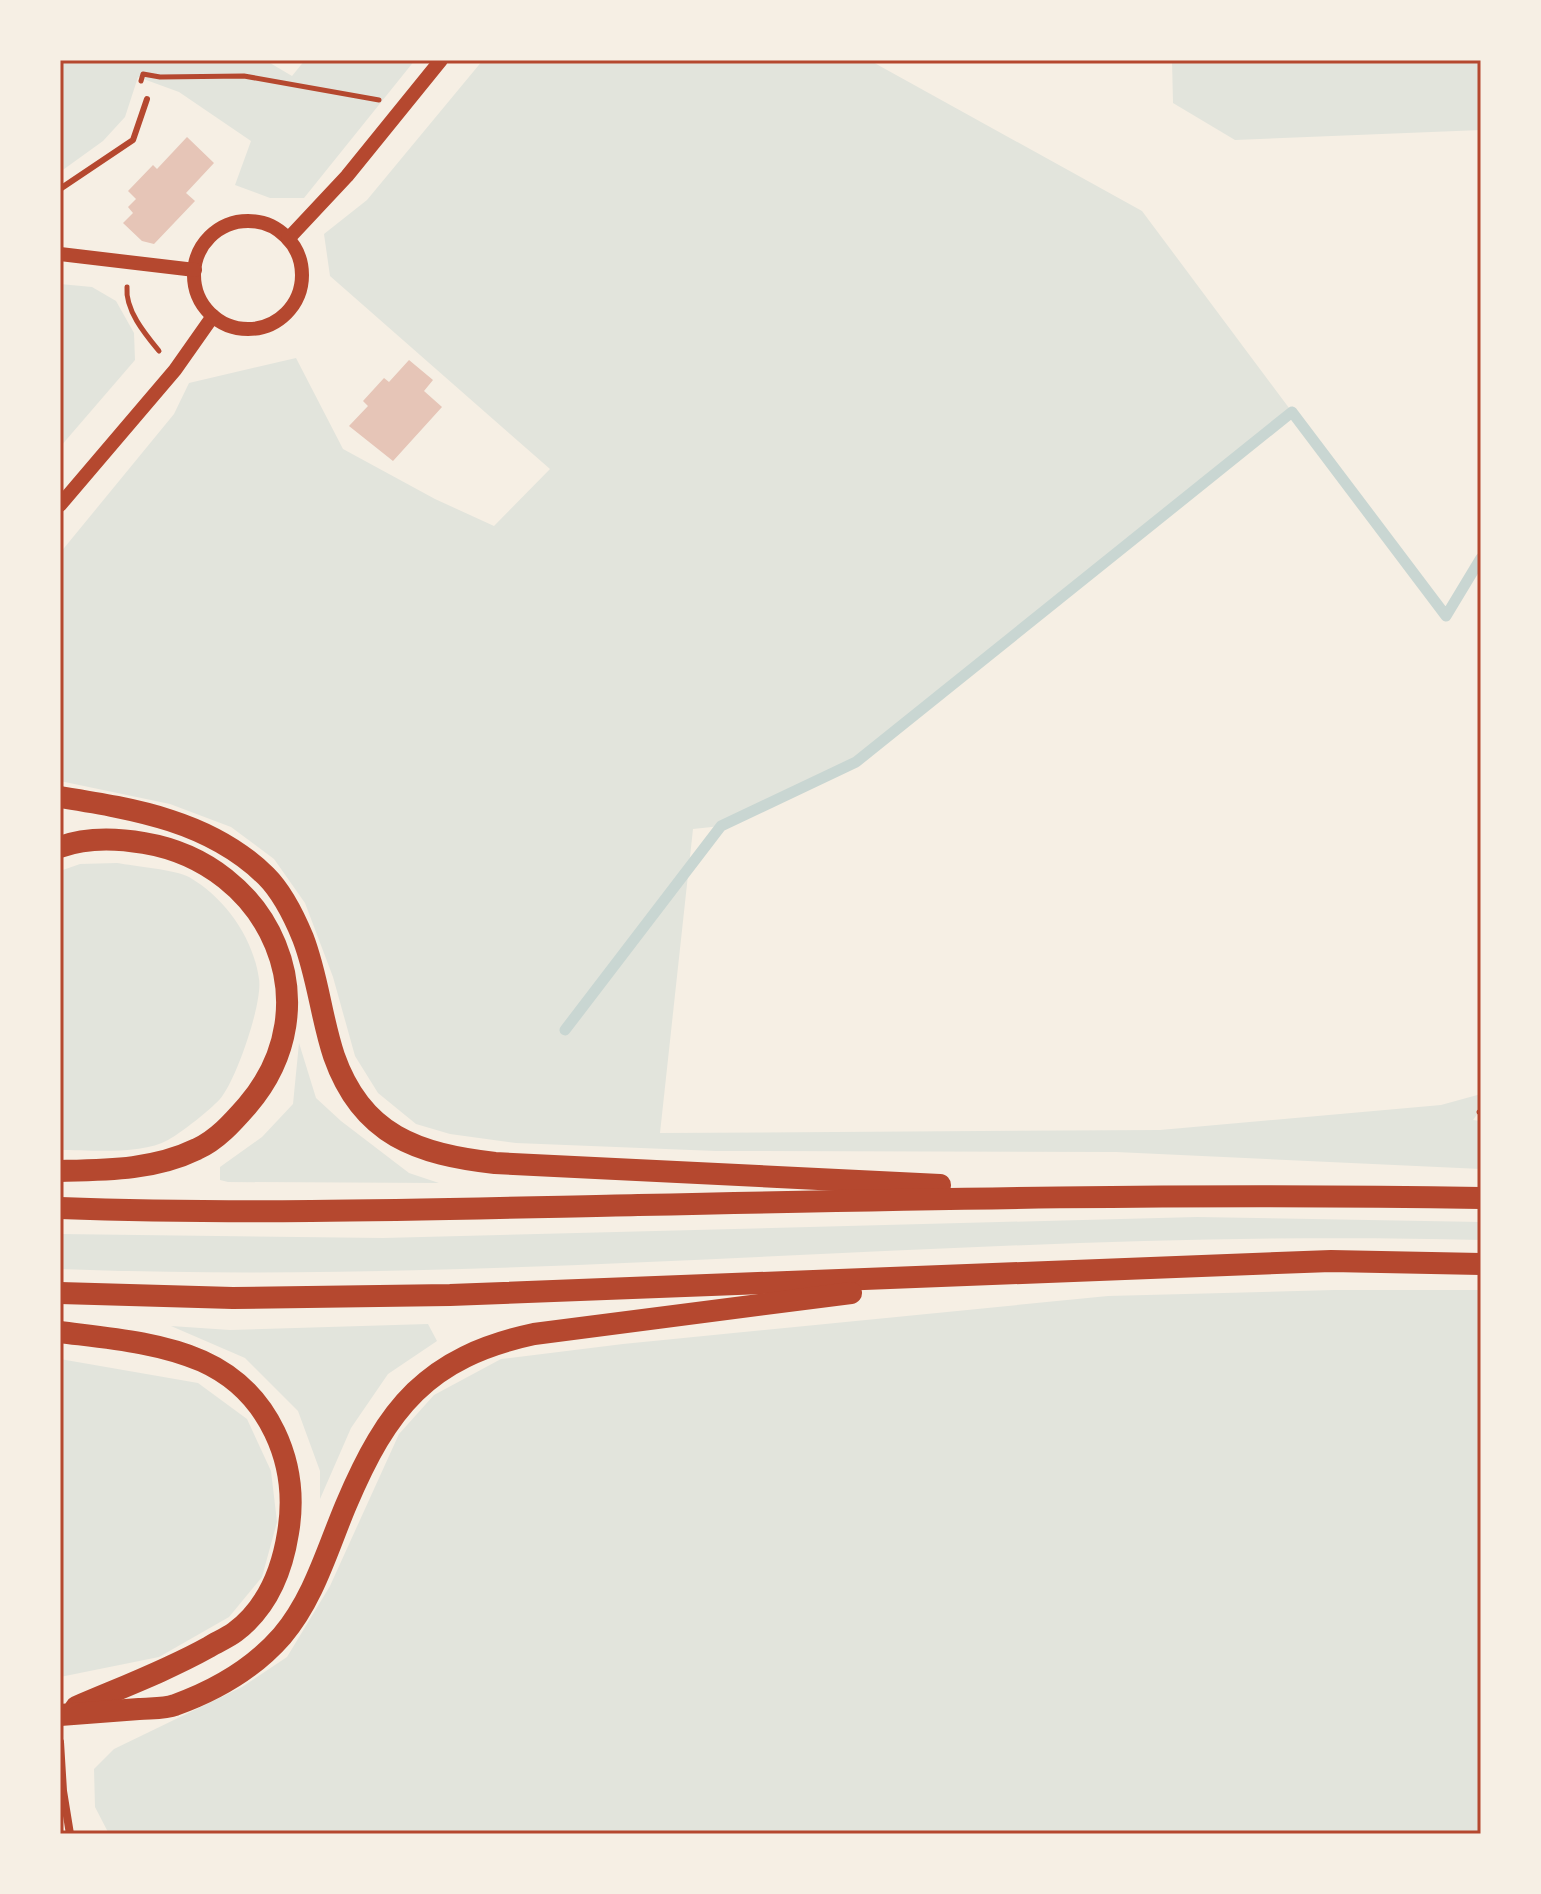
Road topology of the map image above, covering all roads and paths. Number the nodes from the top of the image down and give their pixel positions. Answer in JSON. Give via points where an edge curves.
{"nodes":[{"id":1,"x":441,"y":60,"type":"edge"},
{"id":2,"x":139,"y":88,"type":"dead end"},
{"id":3,"x":147,"y":99,"type":"dead end"},
{"id":4,"x":404,"y":105,"type":"junction"},
{"id":5,"x":60,"y":189,"type":"edge"},
{"id":6,"x":288,"y":239,"type":"junction"},
{"id":7,"x":60,"y":254,"type":"edge"},
{"id":8,"x":130,"y":262,"type":"junction"},
{"id":9,"x":195,"y":270,"type":"junction"},
{"id":10,"x":213,"y":316,"type":"junction"},
{"id":11,"x":175,"y":370,"type":"junction"},
{"id":12,"x":60,"y":505,"type":"edge"},
{"id":13,"x":60,"y":797,"type":"edge"},
{"id":14,"x":60,"y":847,"type":"edge"},
{"id":15,"x":60,"y":1171,"type":"edge"},
{"id":16,"x":1137,"y":1195,"type":"junction"},
{"id":17,"x":1481,"y":1198,"type":"edge"},
{"id":18,"x":60,"y":1208,"type":"edge"},
{"id":19,"x":1481,"y":1264,"type":"edge"},
{"id":20,"x":1015,"y":1272,"type":"junction"},
{"id":21,"x":60,"y":1293,"type":"edge"},
{"id":22,"x":60,"y":1332,"type":"edge"},
{"id":23,"x":60,"y":1714,"type":"edge"},
{"id":24,"x":60,"y":1742,"type":"edge"},
{"id":25,"x":70,"y":1834,"type":"edge"}],
"edges":[{"from":1,"to":4,"type":"street"},
{"from":2,"to":4,"type":"path","via":[[143,74],[244,76]]},
{"from":3,"to":5,"type":"lane","via":[[133,140]]},
{"from":4,"to":6,"type":"street"},
{"from":6,"to":9,"type":"street","via":[[263,223],[227,225],[201,249]]},
{"from":6,"to":10,"type":"street","via":[[300,260],[302,277],[289,310],[258,328],[240,328]]},
{"from":7,"to":8,"type":"street"},
{"from":8,"to":9,"type":"street"},
{"from":8,"to":11,"type":"path","via":[[126,299]]},
{"from":9,"to":10,"type":"street","via":[[200,300]]},
{"from":10,"to":11,"type":"street"},
{"from":11,"to":12,"type":"street"},
{"from":13,"to":16,"type":"highway","via":[[201,830],[267,877],[283,896],[302,936],[347,1084],[378,1123],[421,1149],[495,1163]]},
{"from":14,"to":15,"type":"highway","via":[[120,839],[184,853],[210,866],[250,900],[265,923],[284,973],[287,1004],[284,1035],[258,1094],[231,1125],[199,1149],[139,1167]]},
{"from":16,"to":17,"type":"highway"},
{"from":16,"to":18,"type":"highway","via":[[369,1211]]},
{"from":19,"to":20,"type":"highway","via":[[1331,1261]]},
{"from":20,"to":21,"type":"highway","via":[[435,1295],[233,1298]]},
{"from":20,"to":23,"type":"highway","via":[[534,1334],[496,1342],[459,1359],[427,1379],[377,1439],[304,1604],[255,1662],[172,1707]]},
{"from":22,"to":23,"type":"highway","via":[[174,1351],[205,1362],[236,1383],[260,1405],[281,1443],[290,1496],[284,1555],[275,1583],[235,1632],[185,1661]]},
{"from":24,"to":25,"type":"street"}]}
